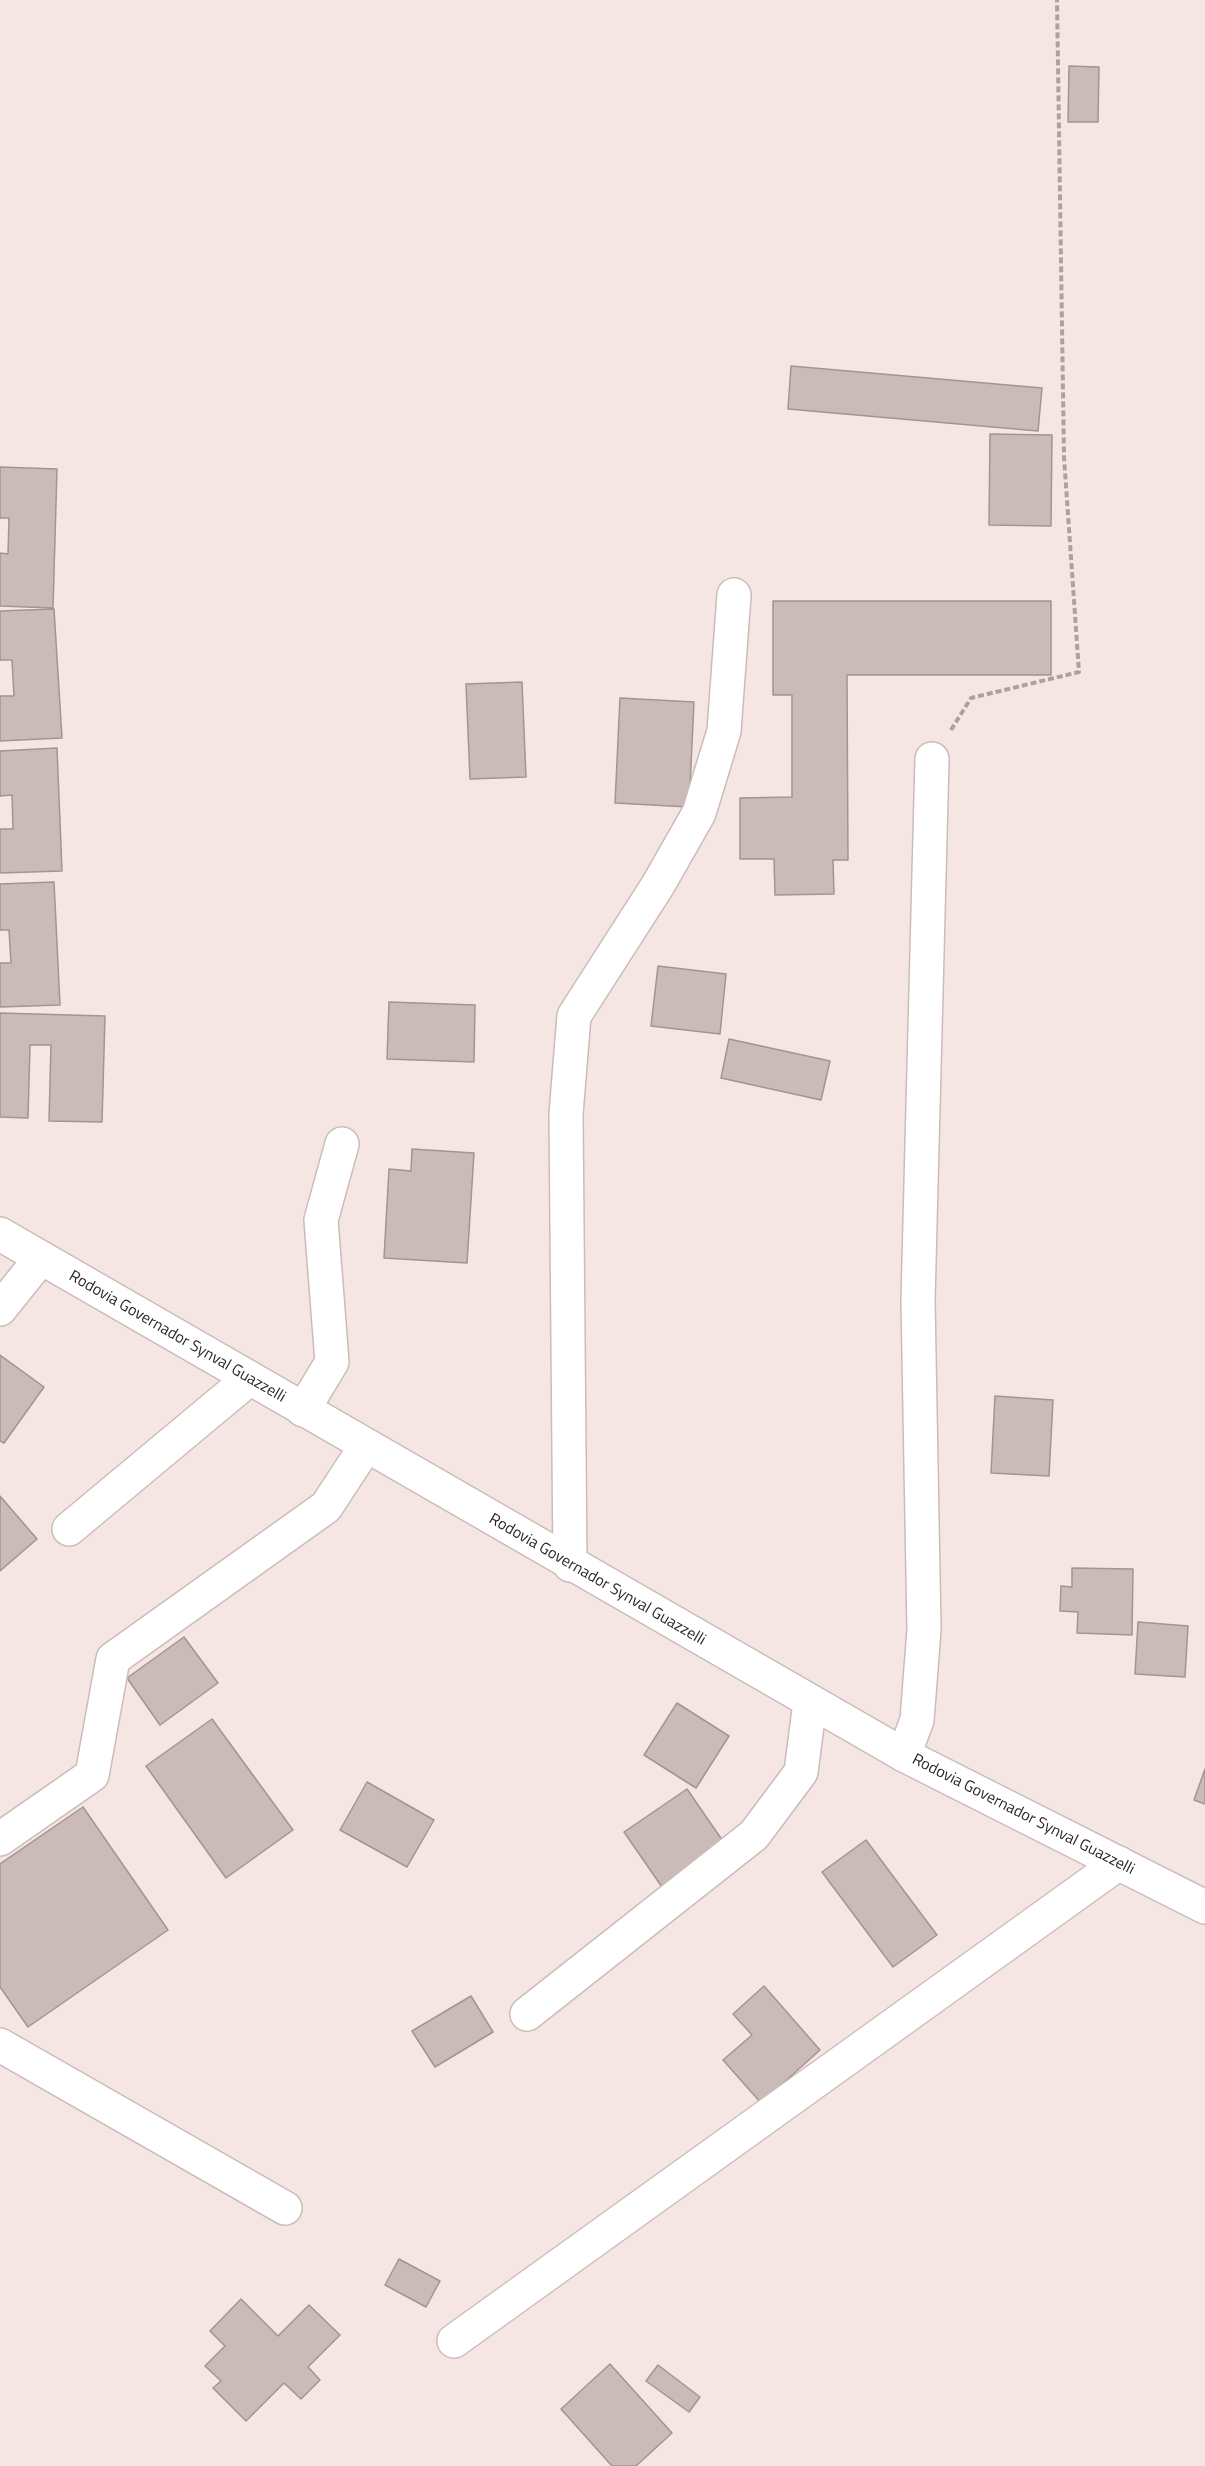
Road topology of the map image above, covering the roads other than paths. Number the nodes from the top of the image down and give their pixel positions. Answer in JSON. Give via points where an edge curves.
{"nodes":[{"id":1,"x":734,"y":595,"type":"dead end"},
{"id":2,"x":932,"y":759,"type":"road end"},
{"id":3,"x":342,"y":1144,"type":"dead end"},
{"id":4,"x":0,"y":1234,"type":"edge"},
{"id":5,"x":41,"y":1258,"type":"junction"},
{"id":6,"x":0,"y":1309,"type":"edge"},
{"id":7,"x":249,"y":1379,"type":"junction"},
{"id":8,"x":303,"y":1410,"type":"junction"},
{"id":9,"x":366,"y":1446,"type":"junction"},
{"id":10,"x":69,"y":1529,"type":"dead end"},
{"id":11,"x":570,"y":1565,"type":"junction"},
{"id":12,"x":810,"y":1702,"type":"junction"},
{"id":13,"x":904,"y":1755,"type":"junction"},
{"id":14,"x":0,"y":1839,"type":"edge"},
{"id":15,"x":1119,"y":1863,"type":"junction"},
{"id":16,"x":1205,"y":1907,"type":"edge"},
{"id":17,"x":527,"y":2014,"type":"dead end"},
{"id":18,"x":0,"y":2045,"type":"edge"},
{"id":19,"x":285,"y":2208,"type":"dead end"},
{"id":20,"x":454,"y":2341,"type":"dead end"}],
"edges":[{"from":1,"to":11,"type":"main road","via":[[724,731],[699,813],[574,1016],[566,1114]]},
{"from":2,"to":13,"type":"main road","via":[[918,1300],[924,1630],[917,1720]]},
{"from":3,"to":8,"type":"main road","via":[[321,1221],[332,1362]]},
{"from":4,"to":5,"type":"main road","name":"Rodovia Governador Synval Guazzelli"},
{"from":5,"to":6,"type":"main road"},
{"from":5,"to":7,"type":"main road","name":"Rodovia Governador Synval Guazzelli"},
{"from":7,"to":8,"type":"main road","name":"Rodovia Governador Synval Guazzelli"},
{"from":7,"to":10,"type":"main road"},
{"from":8,"to":9,"type":"main road","name":"Rodovia Governador Synval Guazzelli"},
{"from":9,"to":11,"type":"main road","name":"Rodovia Governador Synval Guazzelli"},
{"from":9,"to":14,"type":"main road","via":[[326,1507],[113,1659],[92,1775]]},
{"from":11,"to":12,"type":"main road","name":"Rodovia Governador Synval Guazzelli"},
{"from":12,"to":13,"type":"main road","name":"Rodovia Governador Synval Guazzelli"},
{"from":12,"to":17,"type":"main road","via":[[801,1772],[754,1835]]},
{"from":13,"to":15,"type":"main road","name":"Rodovia Governador Synval Guazzelli"},
{"from":15,"to":16,"type":"main road","name":"Rodovia Governador Synval Guazzelli"},
{"from":15,"to":20,"type":"main road"},
{"from":18,"to":19,"type":"main road"}]}
